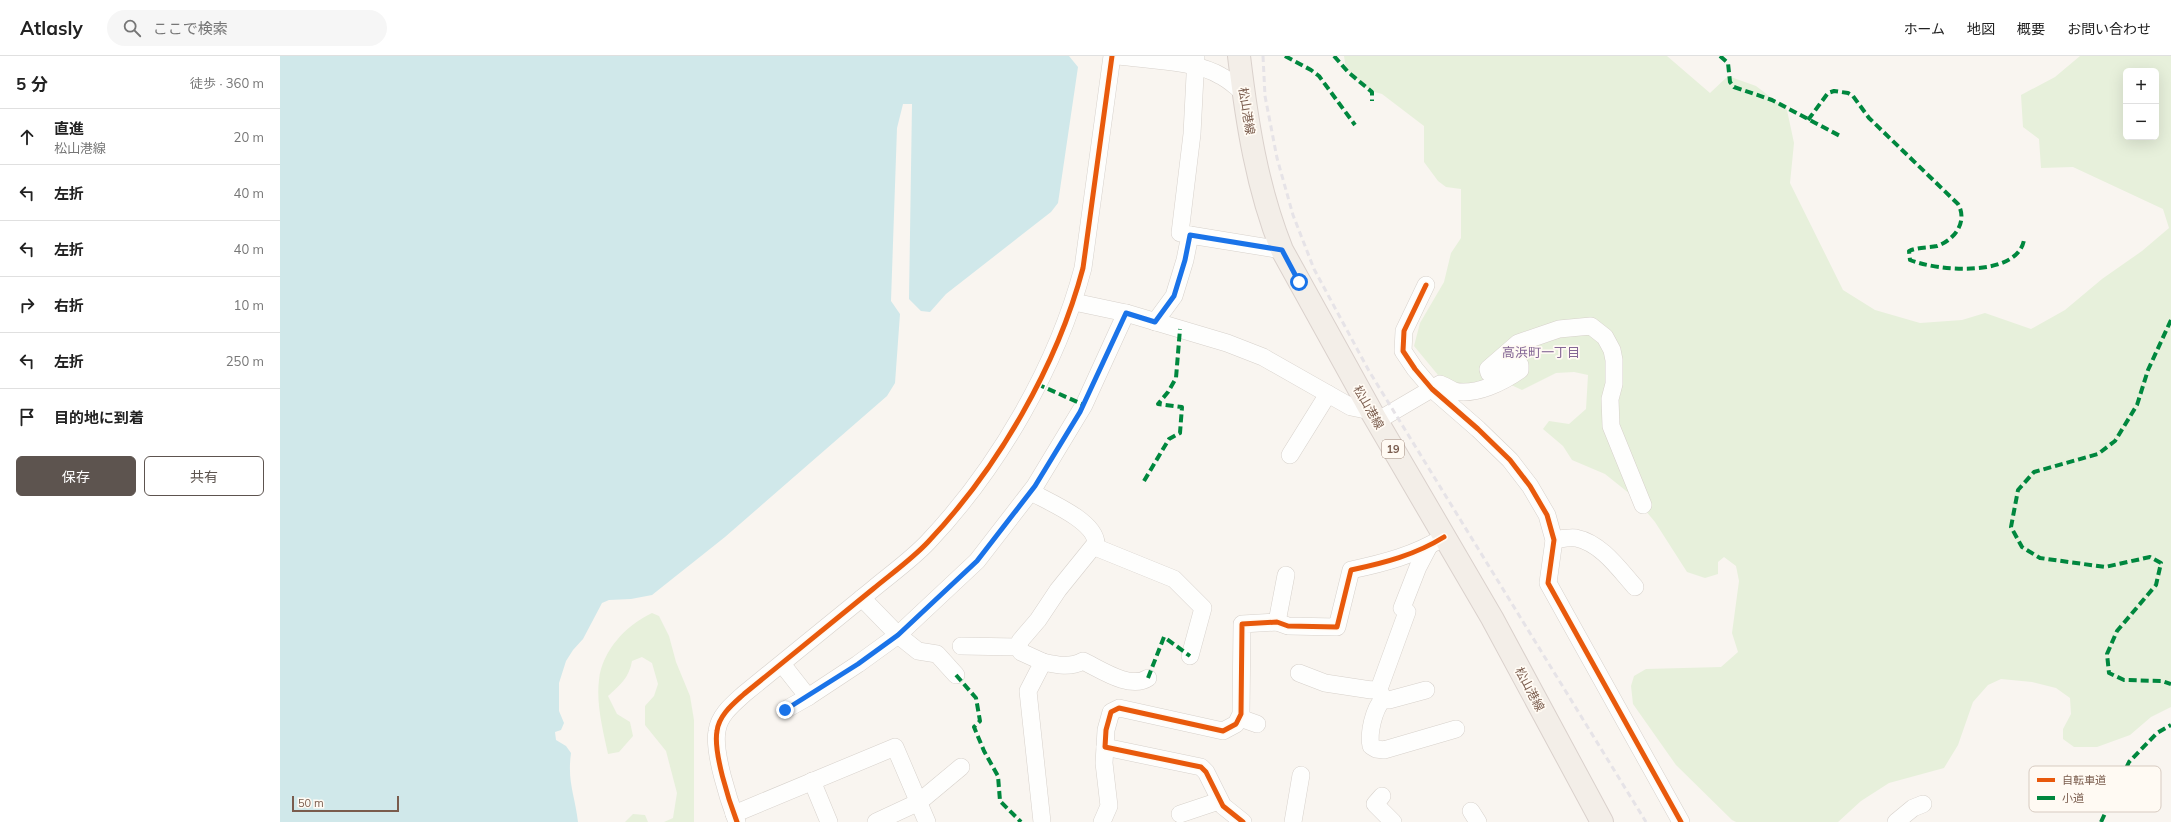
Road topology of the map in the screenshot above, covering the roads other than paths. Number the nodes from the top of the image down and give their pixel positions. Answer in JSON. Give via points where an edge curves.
{"nodes":[{"id":1,"x":1112,"y":56,"type":"edge"},
{"id":2,"x":1239,"y":56,"type":"edge"},
{"id":3,"x":1128,"y":57,"type":"edge"},
{"id":4,"x":1197,"y":62,"type":"edge"},
{"id":5,"x":1243,"y":92,"type":"junction"},
{"id":6,"x":1190,"y":235,"type":"junction"},
{"id":7,"x":1282,"y":250,"type":"junction"},
{"id":8,"x":1426,"y":285,"type":"dead end"},
{"id":9,"x":1074,"y":302,"type":"junction"},
{"id":10,"x":1126,"y":313,"type":"junction"},
{"id":11,"x":1155,"y":322,"type":"junction"},
{"id":12,"x":1432,"y":389,"type":"junction"},
{"id":13,"x":1328,"y":394,"type":"junction"},
{"id":14,"x":1374,"y":416,"type":"junction"},
{"id":15,"x":1290,"y":455,"type":"dead end"},
{"id":16,"x":1031,"y":492,"type":"junction"},
{"id":17,"x":1643,"y":505,"type":"dead end"},
{"id":18,"x":1554,"y":540,"type":"junction"},
{"id":19,"x":1436,"y":542,"type":"junction"},
{"id":20,"x":1095,"y":547,"type":"junction"},
{"id":21,"x":1287,"y":575,"type":"dead end"},
{"id":22,"x":1635,"y":587,"type":"dead end"},
{"id":23,"x":862,"y":598,"type":"junction"},
{"id":24,"x":1277,"y":622,"type":"junction"},
{"id":25,"x":898,"y":635,"type":"junction"},
{"id":26,"x":962,"y":646,"type":"dead end"},
{"id":27,"x":1019,"y":647,"type":"junction"},
{"id":28,"x":1190,"y":656,"type":"dead end"},
{"id":29,"x":1043,"y":662,"type":"junction"},
{"id":30,"x":782,"y":664,"type":"junction"},
{"id":31,"x":1299,"y":673,"type":"dead end"},
{"id":32,"x":956,"y":675,"type":"dead end"},
{"id":33,"x":1148,"y":678,"type":"dead end"},
{"id":34,"x":1426,"y":690,"type":"dead end"},
{"id":35,"x":1381,"y":694,"type":"junction"},
{"id":36,"x":808,"y":697,"type":"junction"},
{"id":37,"x":785,"y":710,"type":"dead end"},
{"id":38,"x":1240,"y":718,"type":"junction"},
{"id":39,"x":1257,"y":724,"type":"dead end"},
{"id":40,"x":1456,"y":729,"type":"dead end"},
{"id":41,"x":1105,"y":747,"type":"junction"},
{"id":42,"x":961,"y":767,"type":"dead end"},
{"id":43,"x":1301,"y":775,"type":"dead end"},
{"id":44,"x":812,"y":781,"type":"junction"},
{"id":45,"x":1382,"y":796,"type":"dead end"},
{"id":46,"x":919,"y":802,"type":"junction"},
{"id":47,"x":1216,"y":802,"type":"junction"},
{"id":48,"x":1923,"y":804,"type":"dead end"},
{"id":49,"x":1180,"y":814,"type":"dead end"},
{"id":50,"x":735,"y":818,"type":"edge"},
{"id":51,"x":829,"y":822,"type":"edge"},
{"id":52,"x":876,"y":822,"type":"edge"},
{"id":53,"x":927,"y":822,"type":"edge"},
{"id":54,"x":1042,"y":822,"type":"edge"},
{"id":55,"x":1102,"y":822,"type":"edge"},
{"id":56,"x":1202,"y":822,"type":"edge"},
{"id":57,"x":1243,"y":822,"type":"edge"},
{"id":58,"x":1293,"y":822,"type":"edge"},
{"id":59,"x":1393,"y":822,"type":"edge"},
{"id":60,"x":1602,"y":822,"type":"edge"},
{"id":61,"x":1681,"y":822,"type":"edge"},
{"id":62,"x":1896,"y":822,"type":"edge"}],
"edges":[{"from":1,"to":9,"type":"street","via":[[1083,268]]},
{"from":2,"to":5,"type":"main road","name":"松山港線","number":"19"},
{"from":3,"to":4,"type":"street"},
{"from":4,"to":5,"type":"street"},
{"from":4,"to":6,"type":"street","via":[[1192,134],[1180,233]]},
{"from":5,"to":7,"type":"main road","name":"松山港線","number":"19","via":[[1257,172],[1272,226]]},
{"from":6,"to":7,"type":"street"},
{"from":6,"to":11,"type":"street","via":[[1174,296]]},
{"from":7,"to":14,"type":"main road","name":"松山港線","number":"19"},
{"from":8,"to":12,"type":"street","via":[[1404,332],[1402,342],[1403,351]]},
{"from":9,"to":10,"type":"street"},
{"from":9,"to":23,"type":"street","via":[[1048,363],[1016,423],[980,479],[928,543]]},
{"from":10,"to":11,"type":"street"},
{"from":10,"to":16,"type":"street","via":[[1084,405]]},
{"from":11,"to":13,"type":"street","via":[[1227,343],[1263,357]]},
{"from":12,"to":14,"type":"street"},
{"from":12,"to":17,"type":"street","via":[[1440,384],[1453,390],[1474,391],[1497,382],[1520,370],[1520,365],[1489,373],[1488,369],[1518,343],[1559,329],[1591,326],[1605,337],[1612,350],[1614,376],[1610,405],[1611,426]]},
{"from":12,"to":18,"type":"street","via":[[1510,460],[1547,515]]},
{"from":13,"to":14,"type":"street"},
{"from":13,"to":15,"type":"street"},
{"from":14,"to":19,"type":"main road","name":"松山港線","number":"19"},
{"from":16,"to":20,"type":"street","via":[[1085,523],[1094,534]]},
{"from":16,"to":25,"type":"street","via":[[977,561]]},
{"from":18,"to":22,"type":"street","via":[[1575,538],[1589,542],[1611,560]]},
{"from":18,"to":61,"type":"street","via":[[1548,583]]},
{"from":19,"to":24,"type":"street","via":[[1389,562],[1352,570],[1337,627],[1288,626]]},
{"from":19,"to":35,"type":"street","via":[[1418,567],[1402,608],[1407,612]]},
{"from":19,"to":60,"type":"main road","name":"松山港線","number":"19","via":[[1492,618]]},
{"from":20,"to":27,"type":"street","via":[[1058,590],[1020,641]]},
{"from":20,"to":28,"type":"street","via":[[1174,579],[1203,608]]},
{"from":21,"to":24,"type":"street"},
{"from":23,"to":25,"type":"street"},
{"from":23,"to":30,"type":"street"},
{"from":24,"to":38,"type":"street","via":[[1242,624]]},
{"from":25,"to":32,"type":"street","via":[[918,651],[937,654]]},
{"from":25,"to":36,"type":"street"},
{"from":26,"to":27,"type":"street"},
{"from":27,"to":29,"type":"street","via":[[1021,652]]},
{"from":29,"to":33,"type":"street","via":[[1066,666],[1083,661],[1122,679],[1143,682]]},
{"from":29,"to":54,"type":"street","via":[[1028,692]]},
{"from":30,"to":36,"type":"street"},
{"from":30,"to":50,"type":"street","via":[[730,706],[716,732],[720,766]]},
{"from":31,"to":35,"type":"street","via":[[1325,683]]},
{"from":34,"to":35,"type":"street","via":[[1389,700]]},
{"from":35,"to":40,"type":"street","via":[[1370,739],[1371,746],[1376,749],[1384,750]]},
{"from":36,"to":37,"type":"street"},
{"from":38,"to":39,"type":"street"},
{"from":38,"to":41,"type":"street","via":[[1236,724],[1223,731],[1119,708],[1111,712]]},
{"from":41,"to":47,"type":"street","via":[[1201,767],[1206,772]]},
{"from":41,"to":55,"type":"street","via":[[1104,763],[1109,806]]},
{"from":42,"to":46,"type":"street"},
{"from":43,"to":58,"type":"street"},
{"from":44,"to":46,"type":"street","via":[[895,747]]},
{"from":44,"to":50,"type":"street"},
{"from":44,"to":51,"type":"street"},
{"from":45,"to":59,"type":"street","via":[[1375,804]]},
{"from":46,"to":52,"type":"street"},
{"from":46,"to":53,"type":"street"},
{"from":47,"to":49,"type":"street"},
{"from":47,"to":56,"type":"street"},
{"from":47,"to":57,"type":"street"},
{"from":48,"to":62,"type":"street","via":[[1913,808]]}]}
